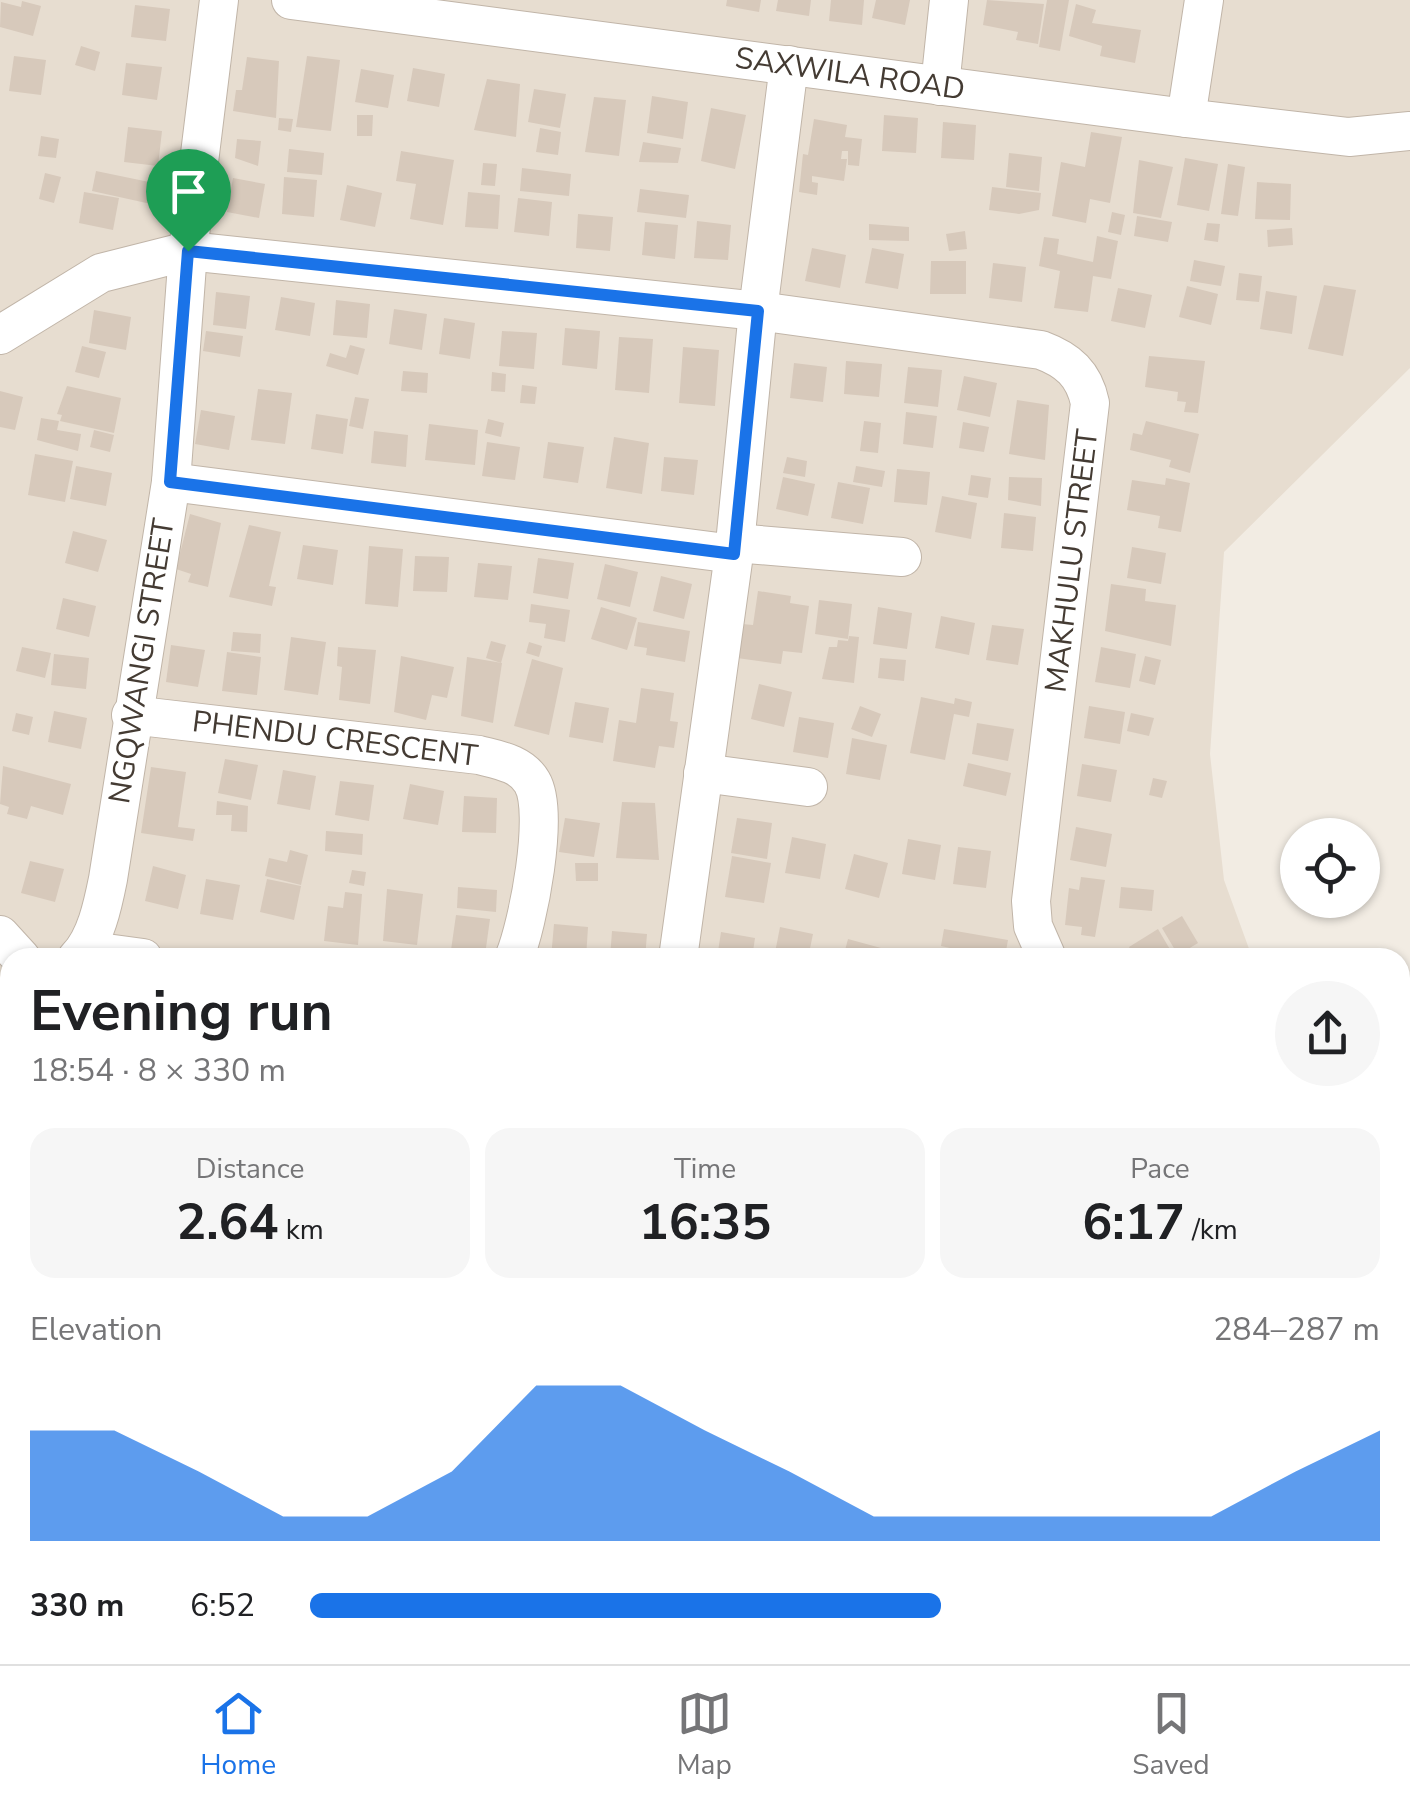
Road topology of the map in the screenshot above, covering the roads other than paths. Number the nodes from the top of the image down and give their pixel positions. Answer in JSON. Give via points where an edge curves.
{"nodes":[{"id":1,"x":219,"y":0,"type":"edge"},
{"id":2,"x":291,"y":0,"type":"edge"},
{"id":3,"x":949,"y":0,"type":"edge"},
{"id":4,"x":1204,"y":0,"type":"edge"},
{"id":5,"x":419,"y":8,"type":"edge"},
{"id":6,"x":789,"y":66,"type":"junction"},
{"id":7,"x":940,"y":86,"type":"junction"},
{"id":8,"x":1186,"y":118,"type":"junction"},
{"id":9,"x":1410,"y":131,"type":"edge"},
{"id":10,"x":188,"y":251,"type":"junction"},
{"id":11,"x":758,"y":311,"type":"junction"},
{"id":12,"x":0,"y":335,"type":"edge"},
{"id":13,"x":170,"y":482,"type":"junction"},
{"id":14,"x":735,"y":548,"type":"junction"},
{"id":15,"x":902,"y":557,"type":"dead end"},
{"id":16,"x":131,"y":715,"type":"junction"},
{"id":17,"x":704,"y":773,"type":"junction"},
{"id":18,"x":808,"y":787,"type":"dead end"},
{"id":19,"x":83,"y":948,"type":"edge"},
{"id":20,"x":516,"y":948,"type":"edge"},
{"id":21,"x":679,"y":948,"type":"edge"},
{"id":22,"x":1043,"y":948,"type":"edge"}],
"edges":[{"from":1,"to":10,"type":"street","name":"NGQWANGI STREET"},
{"from":2,"to":5,"type":"street","name":"SAXWILA ROAD"},
{"from":3,"to":7,"type":"street"},
{"from":4,"to":8,"type":"street"},
{"from":5,"to":6,"type":"street","name":"SAXWILA ROAD"},
{"from":6,"to":7,"type":"street","name":"SAXWILA ROAD"},
{"from":6,"to":11,"type":"street"},
{"from":7,"to":8,"type":"street","name":"SAXWILA ROAD"},
{"from":8,"to":9,"type":"street","name":"SAXWILA ROAD","via":[[1349,137]]},
{"from":10,"to":11,"type":"street"},
{"from":10,"to":12,"type":"street","via":[[101,273]]},
{"from":10,"to":13,"type":"street","name":"NGQWANGI STREET"},
{"from":11,"to":14,"type":"street"},
{"from":11,"to":22,"type":"street","name":"MAKHULU STREET","via":[[1041,350],[1076,371],[1088,390],[1031,901]]},
{"from":13,"to":14,"type":"street"},
{"from":13,"to":16,"type":"street","name":"NGQWANGI STREET"},
{"from":14,"to":15,"type":"street"},
{"from":14,"to":17,"type":"street"},
{"from":16,"to":19,"type":"street","name":"NGQWANGI STREET","via":[[108,879]]},
{"from":16,"to":20,"type":"street","name":"PHENDU CRESCENT","via":[[462,752],[520,768],[535,786],[538,834]]},
{"from":17,"to":18,"type":"street"},
{"from":17,"to":21,"type":"street"}]}
